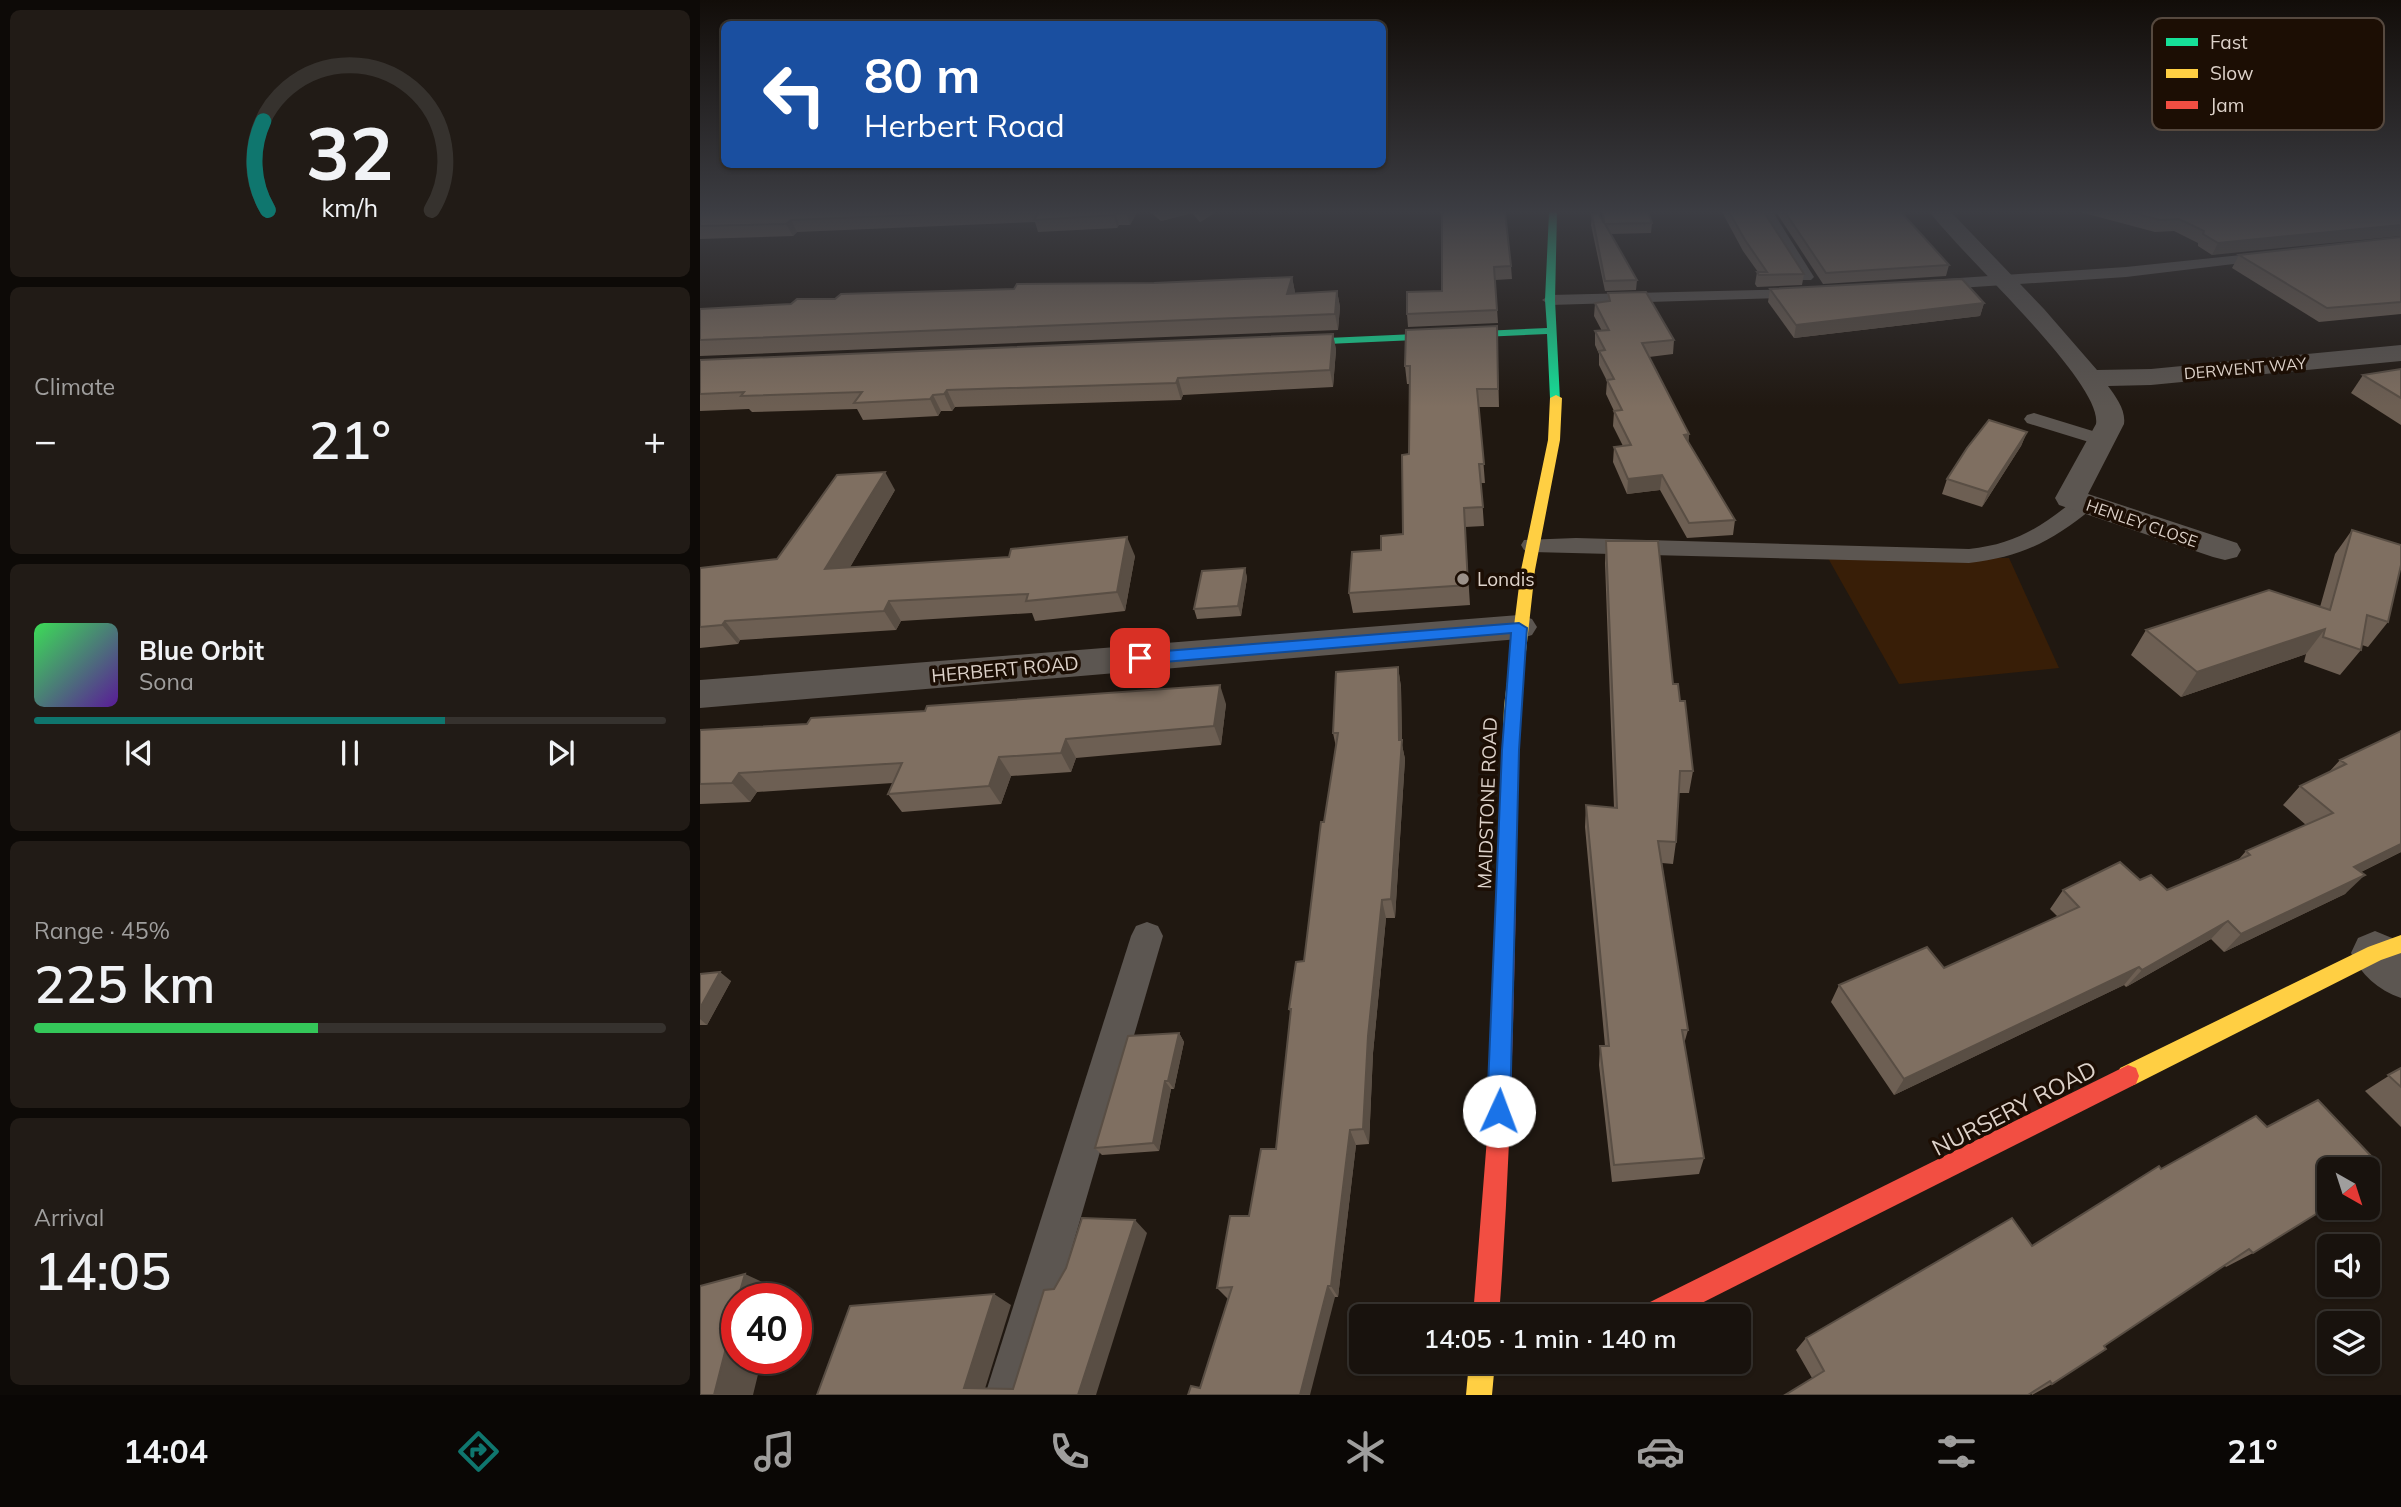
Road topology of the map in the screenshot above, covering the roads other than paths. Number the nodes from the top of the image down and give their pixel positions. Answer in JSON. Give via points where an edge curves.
{"nodes":[{"id":1,"x":1551,"y":277,"type":"edge"},
{"id":2,"x":1806,"y":277,"type":"edge"},
{"id":3,"x":2036,"y":277,"type":"edge"},
{"id":4,"x":2002,"y":279,"type":"junction"},
{"id":5,"x":1910,"y":286,"type":"edge"},
{"id":6,"x":1550,"y":300,"type":"junction"},
{"id":7,"x":1553,"y":331,"type":"junction"},
{"id":8,"x":1272,"y":343,"type":"edge"},
{"id":9,"x":2401,"y":353,"type":"edge"},
{"id":10,"x":2375,"y":356,"type":"junction"},
{"id":11,"x":2401,"y":370,"type":"edge"},
{"id":12,"x":2089,"y":378,"type":"junction"},
{"id":13,"x":2034,"y":419,"type":"dead end"},
{"id":14,"x":2102,"y":440,"type":"junction"},
{"id":15,"x":2085,"y":503,"type":"junction"},
{"id":16,"x":1532,"y":545,"type":"junction"},
{"id":17,"x":2225,"y":550,"type":"dead end"},
{"id":18,"x":1519,"y":628,"type":"junction"},
{"id":19,"x":700,"y":694,"type":"edge"},
{"id":20,"x":1147,"y":936,"type":"dead end"},
{"id":21,"x":2392,"y":957,"type":"edge"},
{"id":22,"x":1487,"y":1304,"type":"edge"},
{"id":23,"x":1674,"y":1304,"type":"edge"},
{"id":24,"x":1481,"y":1374,"type":"edge"},
{"id":25,"x":1006,"y":1395,"type":"edge"},
{"id":26,"x":1479,"y":1395,"type":"edge"}],
"edges":[{"from":1,"to":6,"type":"street","name":"MAIDSTONE ROAD"},
{"from":2,"to":6,"type":"lane","via":[[1818,293]]},
{"from":3,"to":4,"type":"lane"},
{"from":4,"to":5,"type":"lane"},
{"from":4,"to":12,"type":"street"},
{"from":6,"to":7,"type":"street","name":"MAIDSTONE ROAD"},
{"from":7,"to":8,"type":"street"},
{"from":7,"to":16,"type":"street","name":"MAIDSTONE ROAD","via":[[1554,440]]},
{"from":9,"to":10,"type":"street","name":"DERWENT WAY"},
{"from":10,"to":11,"type":"street"},
{"from":10,"to":12,"type":"street","name":"DERWENT WAY","via":[[2151,377]]},
{"from":12,"to":14,"type":"street","name":"HENLEY CLOSE","via":[[2112,415]]},
{"from":13,"to":14,"type":"lane"},
{"from":14,"to":15,"type":"street","name":"HENLEY CLOSE","via":[[2070,498]]},
{"from":15,"to":16,"type":"lane","via":[[2018,547],[1965,556]]},
{"from":15,"to":17,"type":"street","name":"HENLEY CLOSE"},
{"from":16,"to":18,"type":"street","name":"MAIDSTONE ROAD"},
{"from":18,"to":19,"type":"street","name":"HERBERT ROAD"},
{"from":18,"to":22,"type":"street","name":"MAIDSTONE ROAD"},
{"from":20,"to":25,"type":"lane"},
{"from":21,"to":23,"type":"street","name":"NURSERY ROAD"},
{"from":24,"to":26,"type":"street"}]}
